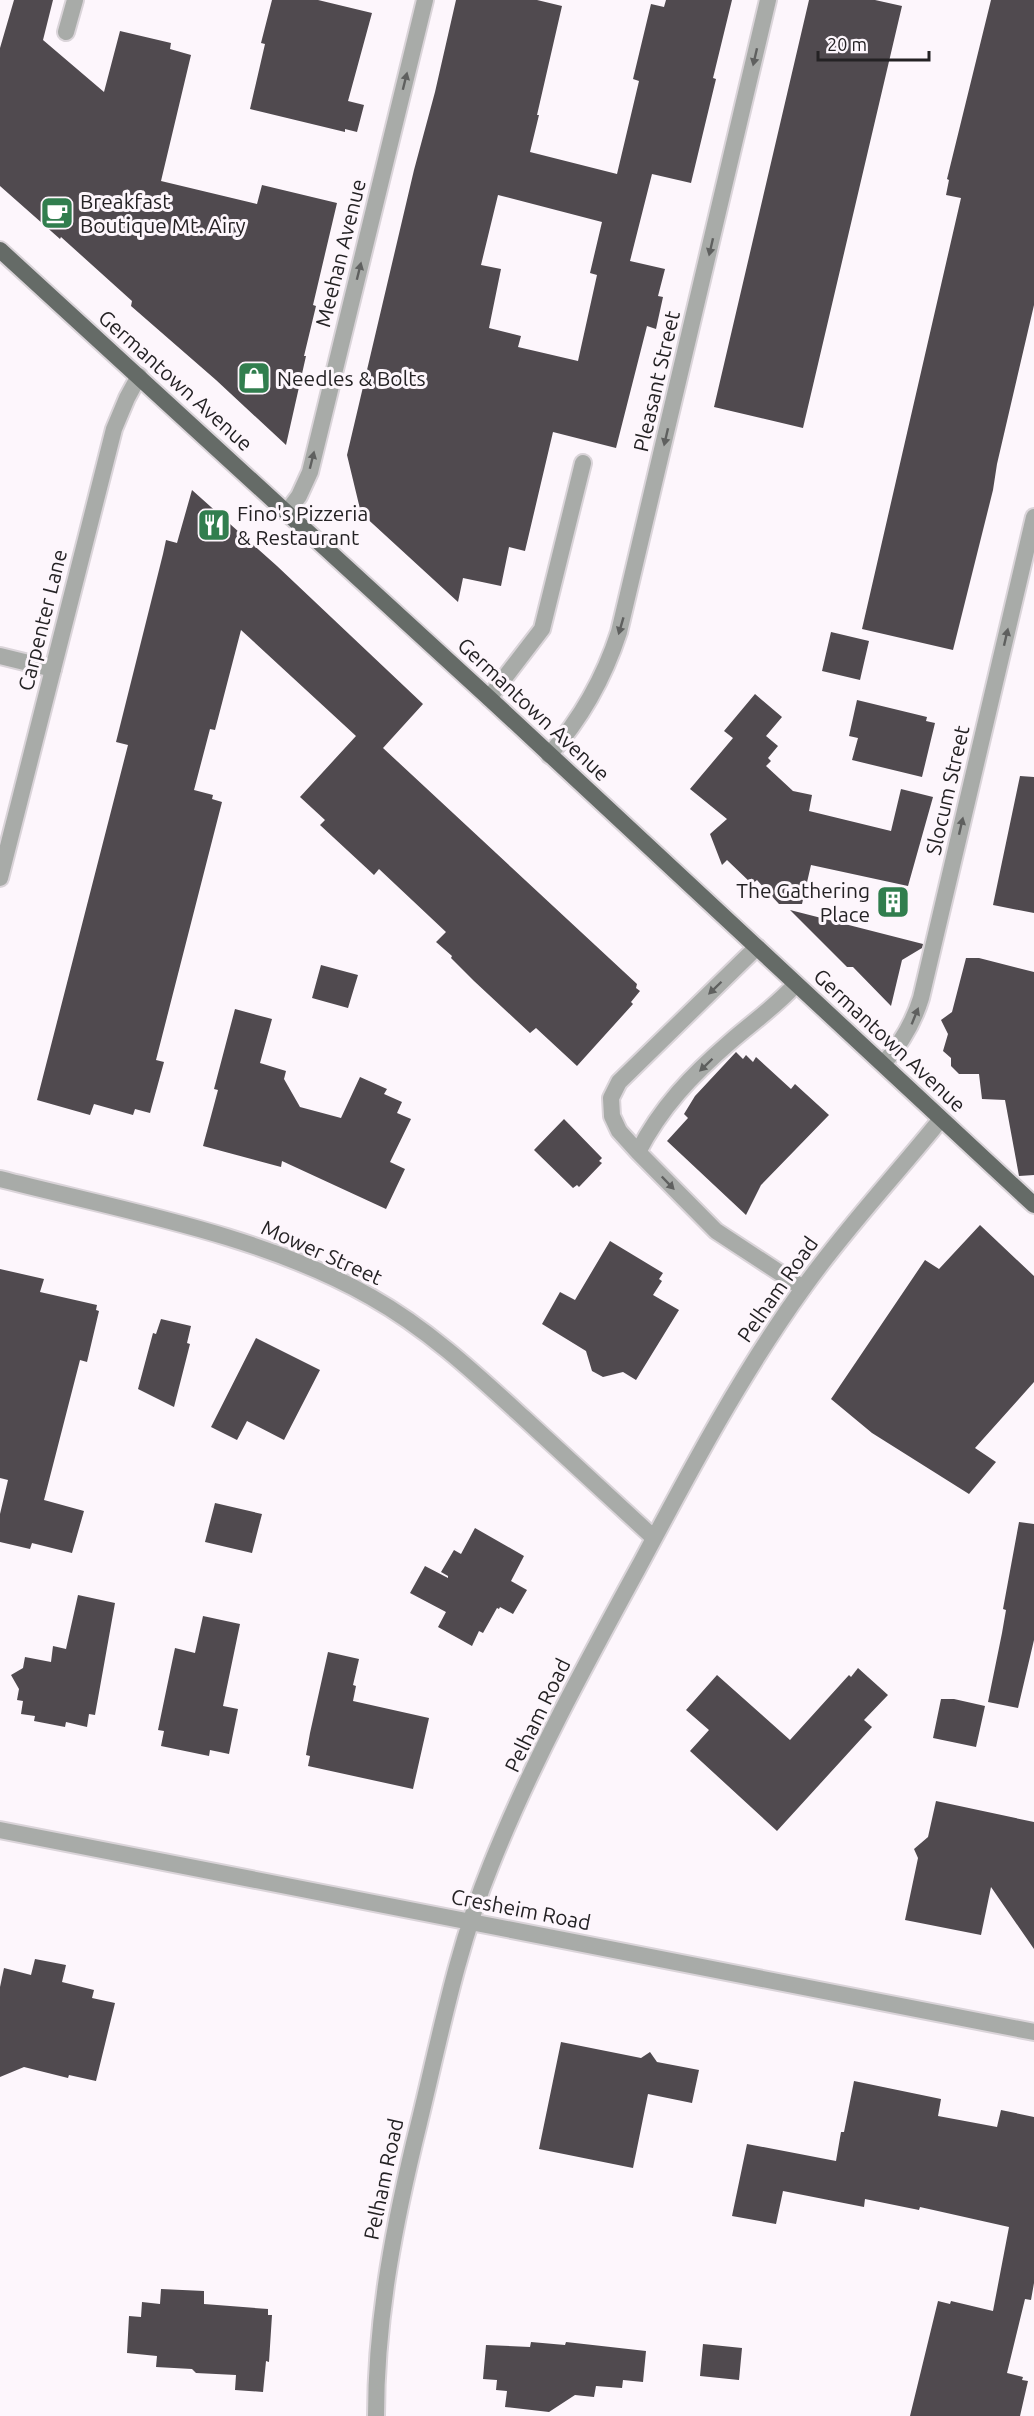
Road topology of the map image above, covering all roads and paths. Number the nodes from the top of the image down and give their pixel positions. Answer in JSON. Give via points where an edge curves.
{"nodes":[{"id":1,"x":75,"y":0,"type":"edge"},
{"id":2,"x":425,"y":0,"type":"edge"},
{"id":3,"x":768,"y":0,"type":"edge"},
{"id":4,"x":66,"y":32,"type":"dead end"},
{"id":5,"x":0,"y":250,"type":"edge"},
{"id":6,"x":139,"y":376,"type":"junction"},
{"id":7,"x":583,"y":463,"type":"dead end"},
{"id":8,"x":287,"y":512,"type":"junction"},
{"id":9,"x":1034,"y":516,"type":"edge"},
{"id":10,"x":0,"y":656,"type":"edge"},
{"id":11,"x":53,"y":669,"type":"junction"},
{"id":12,"x":489,"y":698,"type":"junction"},
{"id":13,"x":549,"y":755,"type":"junction"},
{"id":14,"x":0,"y":879,"type":"edge"},
{"id":15,"x":757,"y":948,"type":"junction"},
{"id":16,"x":796,"y":984,"type":"junction"},
{"id":17,"x":883,"y":1064,"type":"junction"},
{"id":18,"x":941,"y":1119,"type":"junction"},
{"id":19,"x":638,"y":1152,"type":"junction"},
{"id":20,"x":0,"y":1179,"type":"edge"},
{"id":21,"x":1034,"y":1205,"type":"edge"},
{"id":22,"x":804,"y":1288,"type":"junction"},
{"id":23,"x":654,"y":1538,"type":"junction"},
{"id":24,"x":0,"y":1830,"type":"edge"},
{"id":25,"x":470,"y":1922,"type":"junction"},
{"id":26,"x":1034,"y":2032,"type":"edge"},
{"id":27,"x":376,"y":2416,"type":"edge"}],
"edges":[{"from":1,"to":4,"type":"street"},
{"from":8,"to":2,"type":"street","name":"Meehan Avenue","one_way":true,"via":[[310,472]]},
{"from":3,"to":13,"type":"street","name":"Pleasant Street","one_way":true,"via":[[619,632],[612,654],[577,721]]},
{"from":5,"to":6,"type":"main road","name":"Germantown Avenue"},
{"from":6,"to":8,"type":"main road","name":"Germantown Avenue"},
{"from":6,"to":11,"type":"street","name":"Carpenter Lane","via":[[114,429]]},
{"from":7,"to":12,"type":"street","via":[[542,629]]},
{"from":8,"to":12,"type":"main road","name":"Germantown Avenue"},
{"from":17,"to":9,"type":"street","name":"Slocum Street","one_way":true,"via":[[909,1029],[921,998]]},
{"from":10,"to":11,"type":"street"},
{"from":11,"to":14,"type":"street","name":"Carpenter Lane"},
{"from":12,"to":13,"type":"main road","name":"Germantown Avenue"},
{"from":13,"to":15,"type":"main road","name":"Germantown Avenue"},
{"from":15,"to":16,"type":"main road","name":"Germantown Avenue"},
{"from":15,"to":19,"type":"street","one_way":true,"via":[[619,1082],[611,1098],[612,1116]]},
{"from":16,"to":17,"type":"main road","name":"Germantown Avenue"},
{"from":16,"to":19,"type":"street","one_way":true,"via":[[671,1100]]},
{"from":17,"to":18,"type":"main road","name":"Germantown Avenue"},
{"from":18,"to":21,"type":"main road","name":"Germantown Avenue"},
{"from":18,"to":22,"type":"street","name":"Pelham Road","via":[[863,1209]]},
{"from":19,"to":22,"type":"street","one_way":true,"via":[[716,1231]]},
{"from":20,"to":23,"type":"street","name":"Mower Street","via":[[244,1243],[319,1271],[371,1297],[450,1352]]},
{"from":22,"to":23,"type":"street","name":"Pelham Road","via":[[735,1393]]},
{"from":23,"to":25,"type":"street","name":"Pelham Road","via":[[576,1684],[514,1812]]},
{"from":24,"to":25,"type":"street","name":"Cresheim Road"},
{"from":25,"to":26,"type":"street","name":"Cresheim Road"},
{"from":25,"to":27,"type":"street","name":"Pelham Road","via":[[412,2148],[387,2272],[379,2331]]}]}
